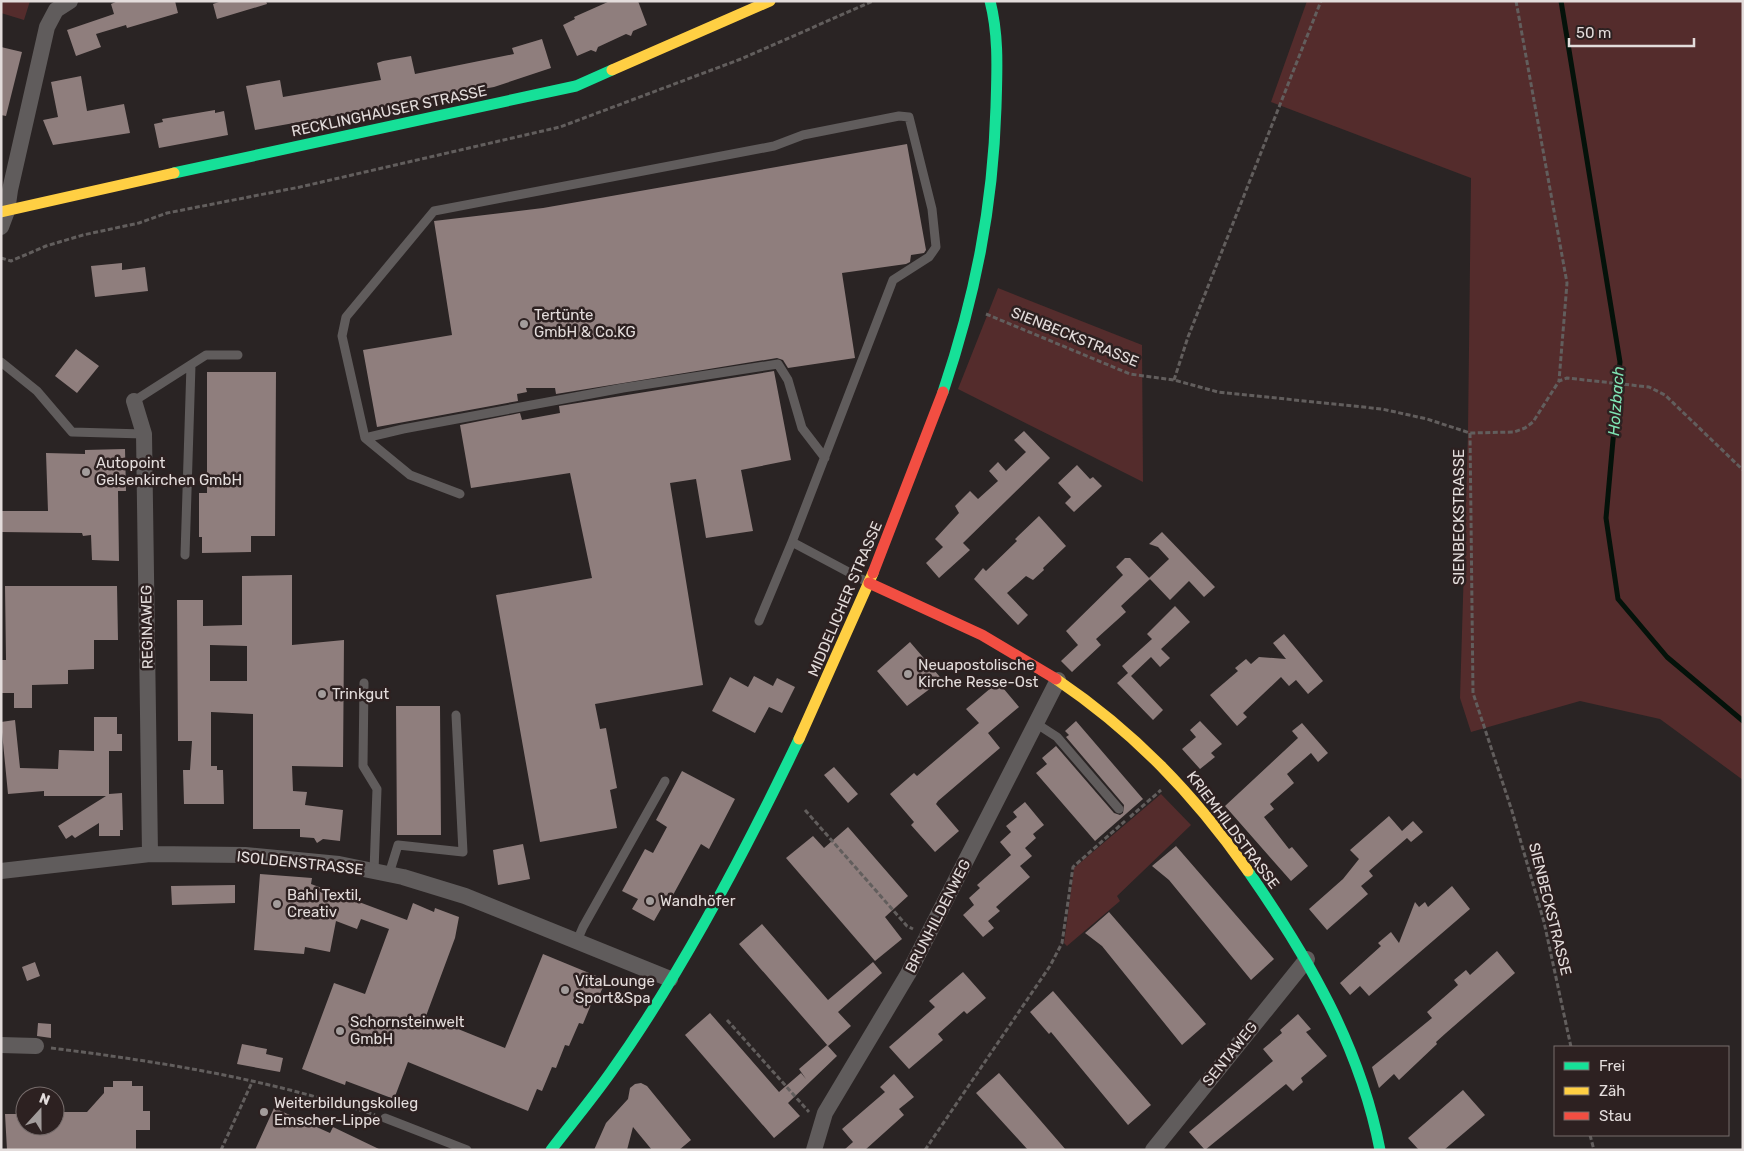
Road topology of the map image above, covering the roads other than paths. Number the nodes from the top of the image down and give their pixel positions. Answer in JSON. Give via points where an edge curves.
{"nodes":[{"id":1,"x":70,"y":1,"type":"edge"},
{"id":2,"x":770,"y":1,"type":"edge"},
{"id":3,"x":990,"y":1,"type":"edge"},
{"id":4,"x":4,"y":211,"type":"edge"},
{"id":5,"x":1,"y":227,"type":"edge"},
{"id":6,"x":238,"y":355,"type":"dead end"},
{"id":7,"x":1,"y":362,"type":"edge"},
{"id":8,"x":191,"y":365,"type":"junction"},
{"id":9,"x":134,"y":402,"type":"joint"},
{"id":10,"x":144,"y":434,"type":"junction"},
{"id":11,"x":365,"y":438,"type":"junction"},
{"id":12,"x":824,"y":458,"type":"junction"},
{"id":13,"x":460,"y":494,"type":"dead end"},
{"id":14,"x":792,"y":542,"type":"junction"},
{"id":15,"x":186,"y":556,"type":"dead end"},
{"id":16,"x":869,"y":583,"type":"junction"},
{"id":17,"x":759,"y":621,"type":"dead end"},
{"id":18,"x":1058,"y":680,"type":"junction"},
{"id":19,"x":364,"y":683,"type":"dead end"},
{"id":20,"x":456,"y":715,"type":"dead end"},
{"id":21,"x":1037,"y":724,"type":"junction"},
{"id":22,"x":665,"y":780,"type":"dead end"},
{"id":23,"x":1119,"y":809,"type":"dead end"},
{"id":24,"x":150,"y":854,"type":"junction"},
{"id":25,"x":1,"y":871,"type":"edge"},
{"id":26,"x":382,"y":873,"type":"junction"},
{"id":27,"x":577,"y":941,"type":"junction"},
{"id":28,"x":1307,"y":959,"type":"junction"},
{"id":29,"x":670,"y":979,"type":"junction"},
{"id":30,"x":1,"y":1045,"type":"edge"},
{"id":31,"x":36,"y":1046,"type":"road end"},
{"id":32,"x":385,"y":1118,"type":"road end"},
{"id":33,"x":467,"y":1150,"type":"edge"},
{"id":34,"x":551,"y":1150,"type":"edge"},
{"id":35,"x":814,"y":1150,"type":"edge"},
{"id":36,"x":1154,"y":1150,"type":"edge"},
{"id":37,"x":1380,"y":1150,"type":"edge"}],
"edges":[{"from":1,"to":4,"type":"street","via":[[56,10],[47,27]]},
{"from":2,"to":4,"type":"street","name":"RECKLINGHAUSER STRASSE","via":[[576,86]]},
{"from":3,"to":16,"type":"street","name":"MIDDELICHER STRASSE","via":[[997,63],[995,155],[970,307],[921,451]]},
{"from":4,"to":5,"type":"street"},
{"from":6,"to":8,"type":"lane","via":[[206,355]]},
{"from":7,"to":10,"type":"lane","via":[[37,391],[72,432]]},
{"from":8,"to":9,"type":"lane"},
{"from":8,"to":15,"type":"lane"},
{"from":9,"to":10,"type":"street","name":"REGINAWEG"},
{"from":10,"to":24,"type":"street","name":"REGINAWEG"},
{"from":11,"to":12,"type":"lane","via":[[623,388],[778,364],[788,380],[802,428]]},
{"from":11,"to":12,"type":"lane","via":[[342,336],[346,318],[434,211],[765,148],[803,134],[899,116],[909,117],[932,209],[936,247],[929,257],[893,280]]},
{"from":11,"to":13,"type":"lane","via":[[410,475]]},
{"from":12,"to":14,"type":"lane"},
{"from":14,"to":16,"type":"lane"},
{"from":14,"to":17,"type":"lane"},
{"from":16,"to":18,"type":"street","name":"KRIEMHILDSTRASSE","via":[[959,622]]},
{"from":16,"to":29,"type":"street","name":"MIDDELICHER STRASSE","via":[[814,709],[717,899]]},
{"from":18,"to":21,"type":"street","name":"BRUNHILDENWEG"},
{"from":18,"to":28,"type":"street","name":"KRIEMHILDSTRASSE","via":[[1150,752],[1174,778],[1253,877]]},
{"from":19,"to":26,"type":"lane","via":[[363,766],[377,789]]},
{"from":20,"to":26,"type":"lane","via":[[463,852],[398,845]]},
{"from":21,"to":23,"type":"lane","via":[[1057,737]]},
{"from":21,"to":35,"type":"street","name":"BRUNHILDENWEG","via":[[908,974],[825,1113]]},
{"from":22,"to":27,"type":"lane"},
{"from":24,"to":25,"type":"street","name":"ISOLDENSTRASSE"},
{"from":24,"to":26,"type":"street","name":"ISOLDENSTRASSE","via":[[245,855],[339,864]]},
{"from":26,"to":27,"type":"street","name":"ISOLDENSTRASSE","via":[[465,896]]},
{"from":27,"to":29,"type":"street","name":"ISOLDENSTRASSE"},
{"from":28,"to":36,"type":"street","name":"SENTAWEG"},
{"from":28,"to":37,"type":"street","name":"KRIEMHILDSTRASSE","via":[[1344,1034],[1374,1114]]},
{"from":29,"to":34,"type":"street","name":"MIDDELICHER STRASSE","via":[[611,1072]]},
{"from":30,"to":31,"type":"street"},
{"from":32,"to":33,"type":"lane"}]}
